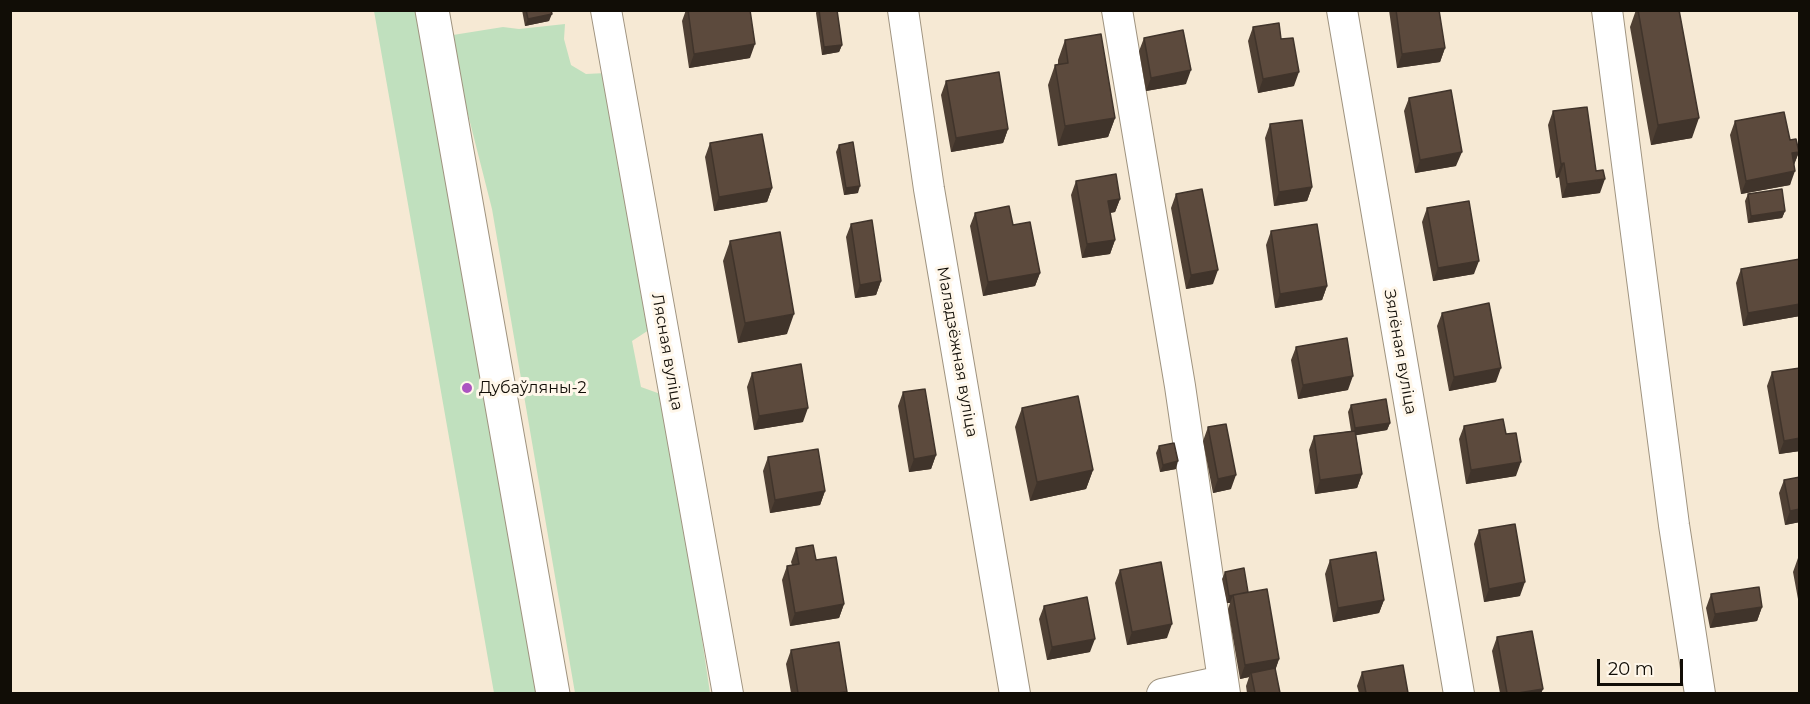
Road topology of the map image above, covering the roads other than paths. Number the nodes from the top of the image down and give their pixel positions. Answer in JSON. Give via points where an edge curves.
{"nodes":[{"id":1,"x":432,"y":10,"type":"edge"},
{"id":2,"x":606,"y":10,"type":"edge"},
{"id":3,"x":903,"y":10,"type":"edge"},
{"id":4,"x":1117,"y":10,"type":"edge"},
{"id":5,"x":1342,"y":10,"type":"edge"},
{"id":6,"x":1607,"y":10,"type":"edge"},
{"id":7,"x":1224,"y":687,"type":"edge"},
{"id":8,"x":553,"y":693,"type":"edge"},
{"id":9,"x":728,"y":693,"type":"edge"},
{"id":10,"x":1015,"y":693,"type":"edge"},
{"id":11,"x":1162,"y":693,"type":"edge"},
{"id":12,"x":1459,"y":693,"type":"edge"},
{"id":13,"x":1700,"y":693,"type":"edge"}],
"edges":[{"from":1,"to":8,"type":"main road"},
{"from":2,"to":9,"type":"street","name":"Лясная вуліца"},
{"from":3,"to":10,"type":"street","name":"Маладзёжная вуліца","via":[[929,189]]},
{"from":4,"to":7,"type":"street","via":[[1180,386]]},
{"from":5,"to":12,"type":"street","name":"Зялёная вуліца"},
{"from":6,"to":13,"type":"street","via":[[1674,525]]},
{"from":7,"to":11,"type":"street"}]}
